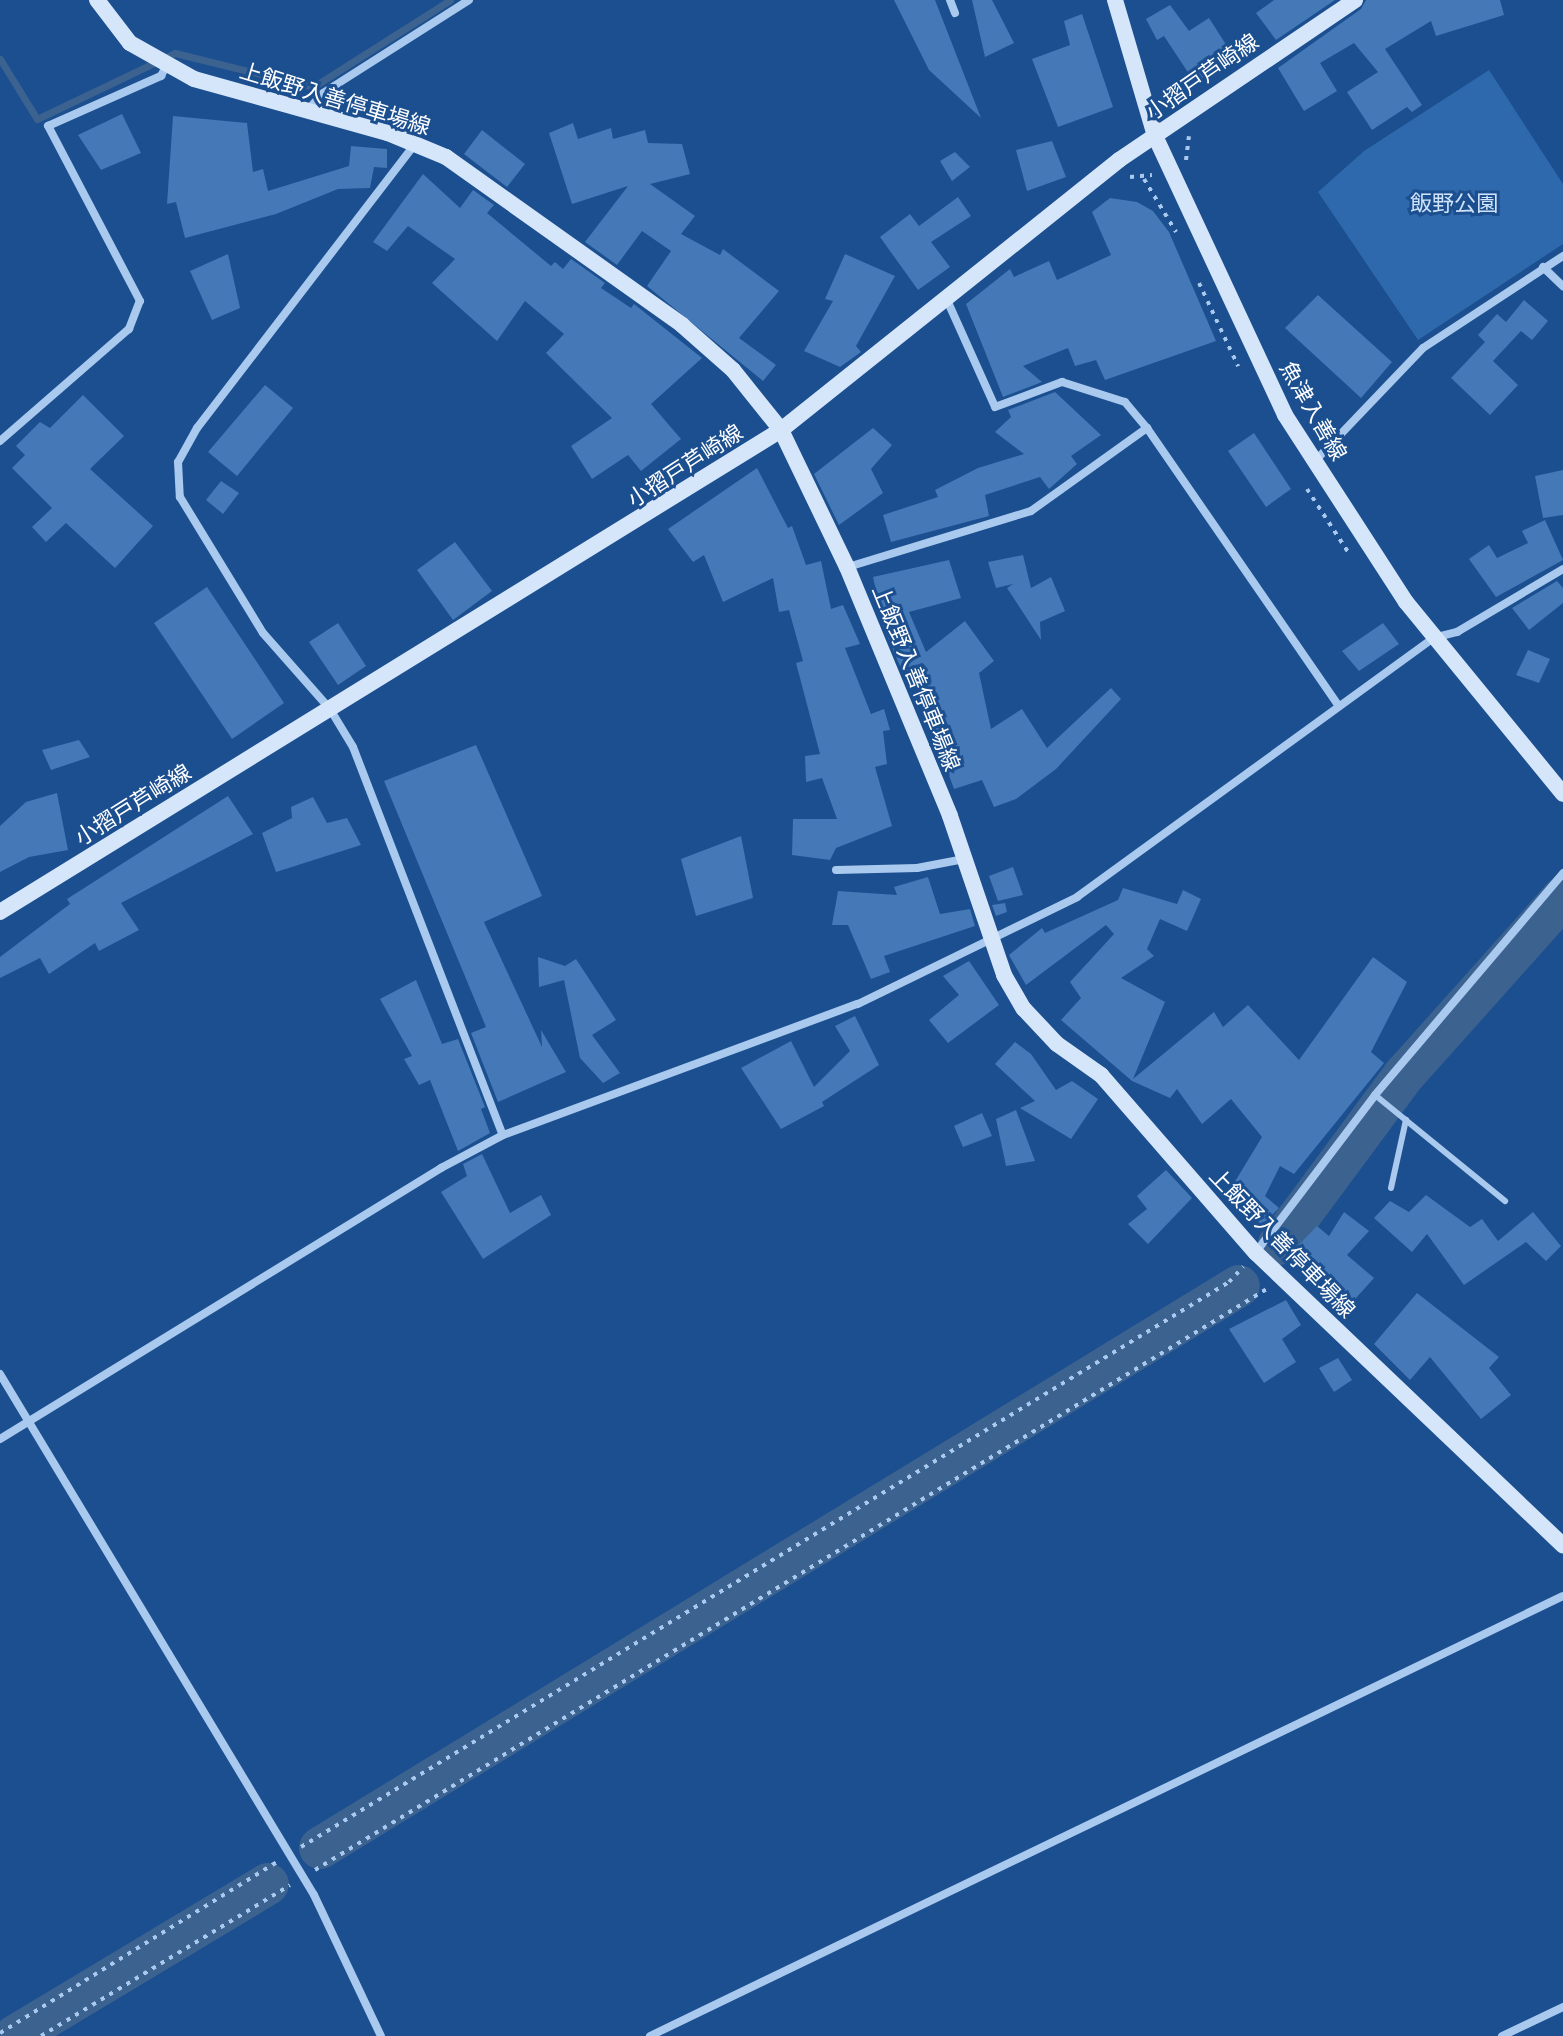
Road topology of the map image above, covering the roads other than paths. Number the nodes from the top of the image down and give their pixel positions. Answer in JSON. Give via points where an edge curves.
{"nodes":[{"id":1,"x":97,"y":0,"type":"edge"},
{"id":2,"x":469,"y":0,"type":"edge"},
{"id":3,"x":950,"y":0,"type":"edge"},
{"id":4,"x":1115,"y":0,"type":"edge"},
{"id":5,"x":1355,"y":0,"type":"edge"},
{"id":6,"x":955,"y":13,"type":"dead end"},
{"id":7,"x":166,"y":66,"type":"junction"},
{"id":8,"x":305,"y":112,"type":"junction"},
{"id":9,"x":1155,"y":136,"type":"junction"},
{"id":10,"x":415,"y":144,"type":"junction"},
{"id":11,"x":1563,"y":256,"type":"edge"},
{"id":12,"x":1543,"y":267,"type":"junction"},
{"id":13,"x":1563,"y":286,"type":"edge"},
{"id":14,"x":947,"y":300,"type":"junction"},
{"id":15,"x":1147,"y":428,"type":"junction"},
{"id":16,"x":781,"y":430,"type":"junction"},
{"id":17,"x":0,"y":441,"type":"edge"},
{"id":18,"x":1315,"y":461,"type":"junction"},
{"id":19,"x":847,"y":567,"type":"junction"},
{"id":20,"x":1563,"y":569,"type":"edge"},
{"id":21,"x":1433,"y":638,"type":"junction"},
{"id":22,"x":1339,"y":706,"type":"junction"},
{"id":23,"x":330,"y":709,"type":"junction"},
{"id":24,"x":1560,"y":787,"type":"edge"},
{"id":25,"x":965,"y":859,"type":"junction"},
{"id":26,"x":836,"y":870,"type":"dead end"},
{"id":27,"x":1563,"y":873,"type":"edge"},
{"id":28,"x":0,"y":912,"type":"edge"},
{"id":29,"x":993,"y":940,"type":"junction"},
{"id":30,"x":1375,"y":1095,"type":"junction"},
{"id":31,"x":1406,"y":1120,"type":"junction"},
{"id":32,"x":503,"y":1135,"type":"junction"},
{"id":33,"x":1391,"y":1188,"type":"dead end"},
{"id":34,"x":1505,"y":1201,"type":"dead end"},
{"id":35,"x":1256,"y":1253,"type":"junction"},
{"id":36,"x":0,"y":1374,"type":"edge"},
{"id":37,"x":28,"y":1422,"type":"junction"},
{"id":38,"x":0,"y":1439,"type":"edge"},
{"id":39,"x":1563,"y":1545,"type":"edge"},
{"id":40,"x":1563,"y":1596,"type":"edge"},
{"id":41,"x":1562,"y":2011,"type":"edge"},
{"id":42,"x":381,"y":2036,"type":"edge"},
{"id":43,"x":650,"y":2036,"type":"edge"},
{"id":44,"x":1502,"y":2036,"type":"edge"}],
"edges":[{"from":1,"to":7,"type":"main road","name":"上飯野入善停車場線","via":[[130,43]]},
{"from":2,"to":8,"type":"street","via":[[323,93]]},
{"from":3,"to":6,"type":"street"},
{"from":4,"to":9,"type":"main road","name":"魚津入善線"},
{"from":5,"to":9,"type":"main road","name":"小摺戸芦崎線"},
{"from":7,"to":8,"type":"main road","name":"上飯野入善停車場線"},
{"from":7,"to":17,"type":"street","via":[[161,76],[48,126],[140,301],[129,329]]},
{"from":8,"to":10,"type":"main road","name":"上飯野入善停車場線"},
{"from":9,"to":14,"type":"main road","name":"小摺戸芦崎線"},
{"from":9,"to":18,"type":"main road","name":"魚津入善線","via":[[1285,415]]},
{"from":10,"to":16,"type":"main road","name":"上飯野入善停車場線","via":[[467,170],[682,325],[733,370]]},
{"from":10,"to":23,"type":"street","via":[[197,428],[178,462],[180,497],[208,550],[263,633]]},
{"from":11,"to":12,"type":"street"},
{"from":12,"to":13,"type":"street"},
{"from":12,"to":18,"type":"street","via":[[1423,348]]},
{"from":14,"to":15,"type":"street","via":[[995,407],[1062,382],[1125,402]]},
{"from":14,"to":16,"type":"main road","name":"小摺戸芦崎線"},
{"from":15,"to":19,"type":"street","via":[[1031,511]]},
{"from":15,"to":22,"type":"street"},
{"from":16,"to":19,"type":"main road","name":"上飯野入善停車場線"},
{"from":16,"to":23,"type":"main road","name":"小摺戸芦崎線"},
{"from":18,"to":21,"type":"main road","name":"魚津入善線"},
{"from":19,"to":25,"type":"main road","name":"上飯野入善停車場線"},
{"from":20,"to":21,"type":"street","via":[[1457,632]]},
{"from":21,"to":22,"type":"street"},
{"from":21,"to":24,"type":"main road","name":"魚津入善線"},
{"from":22,"to":29,"type":"street","via":[[1077,897]]},
{"from":23,"to":28,"type":"main road","name":"小摺戸芦崎線"},
{"from":23,"to":32,"type":"street","via":[[353,747]]},
{"from":25,"to":26,"type":"street","via":[[917,868]]},
{"from":25,"to":29,"type":"main road","name":"上飯野入善停車場線"},
{"from":27,"to":30,"type":"street"},
{"from":29,"to":32,"type":"street","via":[[858,1004]]},
{"from":29,"to":35,"type":"main road","name":"上飯野入善停車場線","via":[[1024,1009],[1057,1044],[1101,1075]]},
{"from":30,"to":31,"type":"lane"},
{"from":30,"to":35,"type":"street"},
{"from":31,"to":33,"type":"lane"},
{"from":31,"to":34,"type":"lane"},
{"from":32,"to":37,"type":"street"},
{"from":35,"to":39,"type":"main road","name":"上飯野入善停車場線"},
{"from":36,"to":37,"type":"street"},
{"from":37,"to":38,"type":"street"},
{"from":37,"to":42,"type":"street","via":[[303,1877]]},
{"from":40,"to":43,"type":"street"},
{"from":41,"to":44,"type":"street"}]}
